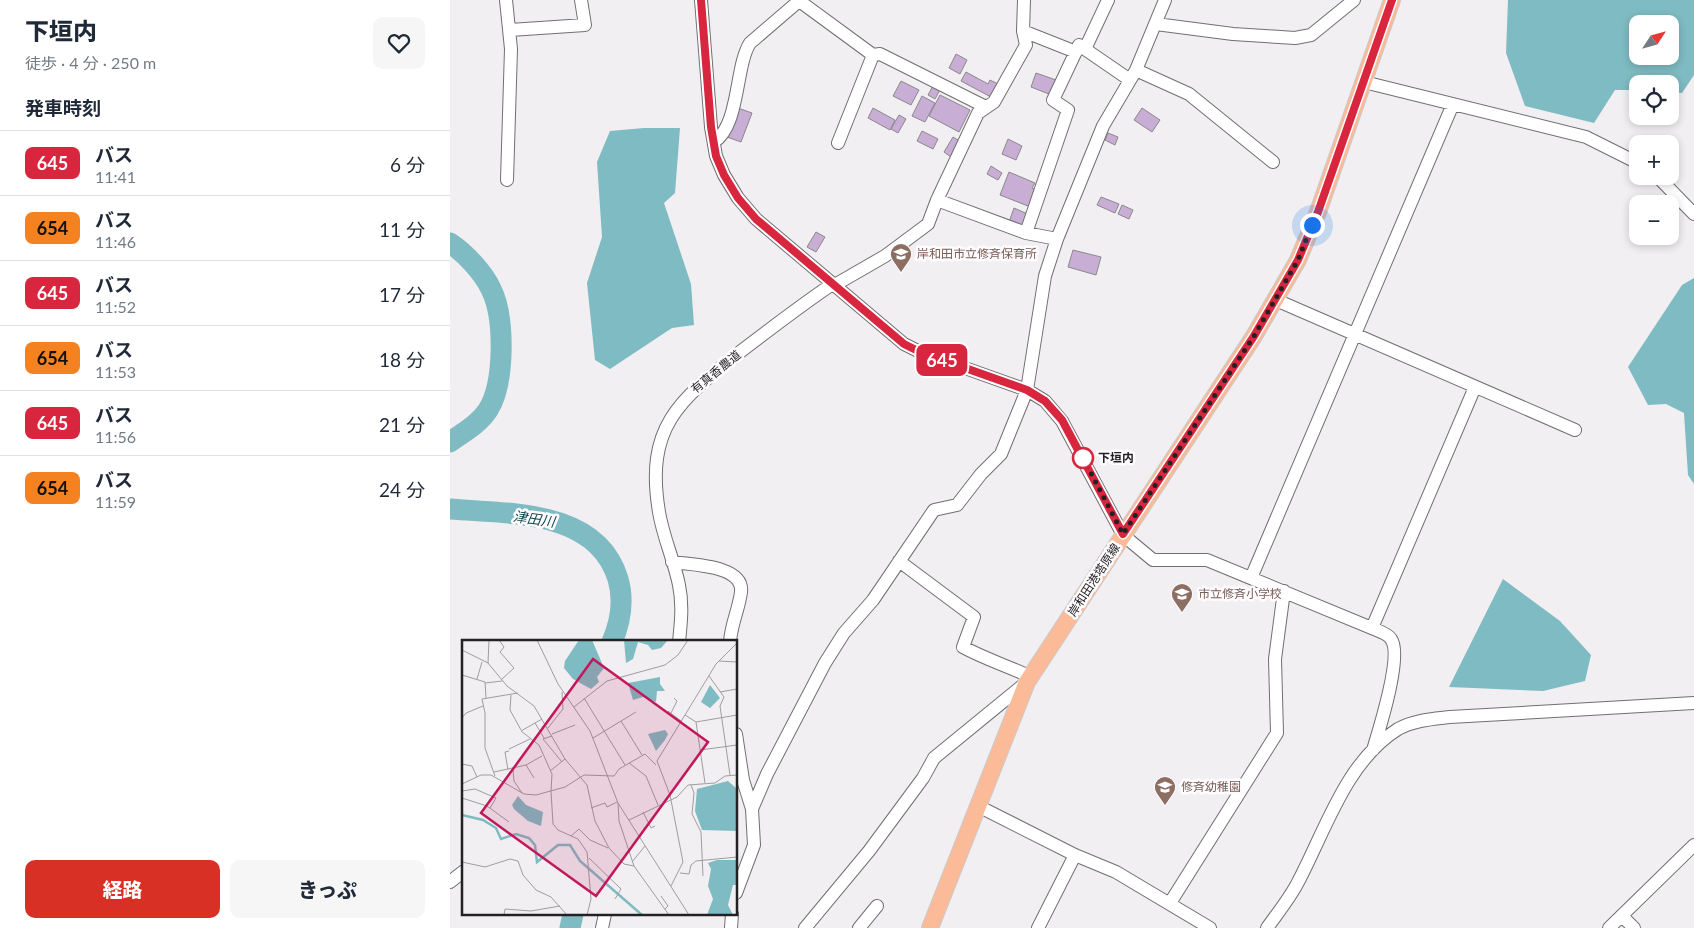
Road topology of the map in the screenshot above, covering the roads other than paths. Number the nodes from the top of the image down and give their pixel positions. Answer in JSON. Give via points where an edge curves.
{"nodes":[{"id":1,"x":506,"y":0,"type":"edge"},
{"id":2,"x":581,"y":0,"type":"edge"},
{"id":3,"x":701,"y":0,"type":"edge"},
{"id":4,"x":1024,"y":0,"type":"edge"},
{"id":5,"x":1108,"y":0,"type":"edge"},
{"id":6,"x":1165,"y":0,"type":"edge"},
{"id":7,"x":1354,"y":0,"type":"edge"},
{"id":8,"x":1392,"y":0,"type":"edge"},
{"id":9,"x":799,"y":1,"type":"edge"},
{"id":10,"x":1156,"y":24,"type":"junction"},
{"id":11,"x":510,"y":30,"type":"junction"},
{"id":12,"x":1023,"y":31,"type":"junction"},
{"id":13,"x":1081,"y":50,"type":"junction"},
{"id":14,"x":873,"y":55,"type":"junction"},
{"id":15,"x":1133,"y":75,"type":"junction"},
{"id":16,"x":1364,"y":82,"type":"junction"},
{"id":17,"x":1453,"y":104,"type":"junction"},
{"id":18,"x":986,"y":107,"type":"junction"},
{"id":19,"x":714,"y":142,"type":"junction"},
{"id":20,"x":838,"y":144,"type":"dead end"},
{"id":21,"x":1629,"y":159,"type":"edge"},
{"id":22,"x":1273,"y":162,"type":"dead end"},
{"id":23,"x":507,"y":180,"type":"dead end"},
{"id":24,"x":1666,"y":185,"type":"edge"},
{"id":25,"x":937,"y":200,"type":"junction"},
{"id":26,"x":1694,"y":214,"type":"edge"},
{"id":27,"x":1026,"y":233,"type":"junction"},
{"id":28,"x":1057,"y":239,"type":"junction"},
{"id":29,"x":832,"y":286,"type":"junction"},
{"id":30,"x":1276,"y":300,"type":"junction"},
{"id":31,"x":1356,"y":335,"type":"junction"},
{"id":32,"x":1475,"y":387,"type":"junction"},
{"id":33,"x":1027,"y":390,"type":"junction"},
{"id":34,"x":1575,"y":430,"type":"dead end"},
{"id":35,"x":1123,"y":534,"type":"junction"},
{"id":36,"x":672,"y":562,"type":"junction"},
{"id":37,"x":899,"y":562,"type":"junction"},
{"id":38,"x":1251,"y":578,"type":"junction"},
{"id":39,"x":1284,"y":591,"type":"junction"},
{"id":40,"x":1372,"y":628,"type":"junction"},
{"id":41,"x":679,"y":640,"type":"edge"},
{"id":42,"x":730,"y":640,"type":"edge"},
{"id":43,"x":1029,"y":680,"type":"junction"},
{"id":44,"x":1694,"y":703,"type":"edge"},
{"id":45,"x":738,"y":747,"type":"edge"},
{"id":46,"x":1373,"y":750,"type":"junction"},
{"id":47,"x":978,"y":806,"type":"junction"},
{"id":48,"x":752,"y":809,"type":"junction"},
{"id":49,"x":1694,"y":845,"type":"edge"},
{"id":50,"x":1075,"y":855,"type":"junction"},
{"id":51,"x":462,"y":873,"type":"edge"},
{"id":52,"x":450,"y":882,"type":"edge"},
{"id":53,"x":738,"y":888,"type":"edge"},
{"id":54,"x":1170,"y":903,"type":"junction"},
{"id":55,"x":877,"y":906,"type":"dead end"},
{"id":56,"x":1622,"y":916,"type":"junction"},
{"id":57,"x":806,"y":928,"type":"edge"},
{"id":58,"x":859,"y":928,"type":"edge"},
{"id":59,"x":930,"y":928,"type":"edge"},
{"id":60,"x":1038,"y":928,"type":"edge"},
{"id":61,"x":1210,"y":928,"type":"edge"},
{"id":62,"x":1266,"y":928,"type":"edge"},
{"id":63,"x":1609,"y":928,"type":"edge"},
{"id":64,"x":1634,"y":928,"type":"edge"}],
"edges":[{"from":1,"to":11,"type":"street"},
{"from":2,"to":11,"type":"street","via":[[585,25]]},
{"from":3,"to":19,"type":"street"},
{"from":4,"to":12,"type":"street","name":"有真香農道"},
{"from":5,"to":13,"type":"street"},
{"from":6,"to":10,"type":"street"},
{"from":7,"to":10,"type":"street","via":[[1311,35],[1295,38]]},
{"from":8,"to":16,"type":"main road","name":"岸和田港塔原線"},
{"from":9,"to":14,"type":"street"},
{"from":9,"to":19,"type":"street","via":[[750,43],[737,96],[720,138]]},
{"from":10,"to":15,"type":"street"},
{"from":11,"to":23,"type":"street"},
{"from":12,"to":13,"type":"street"},
{"from":12,"to":18,"type":"street","name":"有真香農道","via":[[1026,45],[994,102]]},
{"from":13,"to":15,"type":"street"},
{"from":13,"to":27,"type":"street","via":[[1053,100],[1068,110]]},
{"from":14,"to":18,"type":"street","via":[[880,54]]},
{"from":14,"to":20,"type":"street"},
{"from":15,"to":22,"type":"street","via":[[1189,94]]},
{"from":15,"to":28,"type":"street","via":[[1103,126]]},
{"from":16,"to":17,"type":"street"},
{"from":16,"to":30,"type":"main road","name":"岸和田港塔原線","via":[[1307,238]]},
{"from":17,"to":21,"type":"street","via":[[1586,137]]},
{"from":17,"to":31,"type":"street"},
{"from":18,"to":25,"type":"street","name":"有真香農道","via":[[978,113]]},
{"from":19,"to":29,"type":"street","via":[[724,175],[738,198],[756,219]]},
{"from":24,"to":26,"type":"street"},
{"from":25,"to":27,"type":"street"},
{"from":25,"to":29,"type":"street","name":"有真香農道","via":[[928,224],[885,256]]},
{"from":27,"to":28,"type":"street"},
{"from":28,"to":33,"type":"street","via":[[1046,276]]},
{"from":29,"to":33,"type":"street","via":[[904,344]]},
{"from":29,"to":36,"type":"street","name":"有真香農道","via":[[791,313],[697,386],[678,405],[667,424],[654,476],[659,515]]},
{"from":30,"to":31,"type":"street"},
{"from":30,"to":35,"type":"main road","name":"岸和田港塔原線"},
{"from":31,"to":32,"type":"street"},
{"from":31,"to":38,"type":"street"},
{"from":32,"to":34,"type":"street"},
{"from":32,"to":40,"type":"street"},
{"from":33,"to":35,"type":"street","via":[[1045,401],[1062,420]]},
{"from":33,"to":37,"type":"street","via":[[1001,454],[957,505],[934,510]]},
{"from":35,"to":38,"type":"street","via":[[1153,560],[1207,560]]},
{"from":35,"to":43,"type":"main road","name":"岸和田港塔原線"},
{"from":36,"to":41,"type":"street","name":"有真香農道","via":[[682,611]]},
{"from":36,"to":42,"type":"street","via":[[721,570],[733,574],[740,582],[741,592],[730,628]]},
{"from":37,"to":43,"type":"street","via":[[974,617],[963,647],[1004,664]]},
{"from":37,"to":48,"type":"street","via":[[825,663]]},
{"from":38,"to":39,"type":"street"},
{"from":39,"to":40,"type":"street"},
{"from":39,"to":54,"type":"street","via":[[1275,658],[1277,733]]},
{"from":40,"to":46,"type":"street","via":[[1391,638],[1394,646],[1390,693]]},
{"from":43,"to":47,"type":"main road","name":"岸和田港塔原線"},
{"from":43,"to":57,"type":"street","via":[[934,758],[869,851]]},
{"from":44,"to":46,"type":"street","via":[[1423,720],[1400,728]]},
{"from":45,"to":48,"type":"street"},
{"from":46,"to":62,"type":"street","via":[[1347,785],[1296,886]]},
{"from":47,"to":50,"type":"street"},
{"from":47,"to":59,"type":"main road","name":"岸和田港塔原線"},
{"from":48,"to":53,"type":"street","via":[[754,845]]},
{"from":49,"to":56,"type":"street"},
{"from":50,"to":54,"type":"street","via":[[1116,872]]},
{"from":50,"to":60,"type":"street"},
{"from":51,"to":52,"type":"street"},
{"from":54,"to":61,"type":"street"},
{"from":55,"to":58,"type":"street"},
{"from":56,"to":63,"type":"street"},
{"from":56,"to":64,"type":"street"}]}
